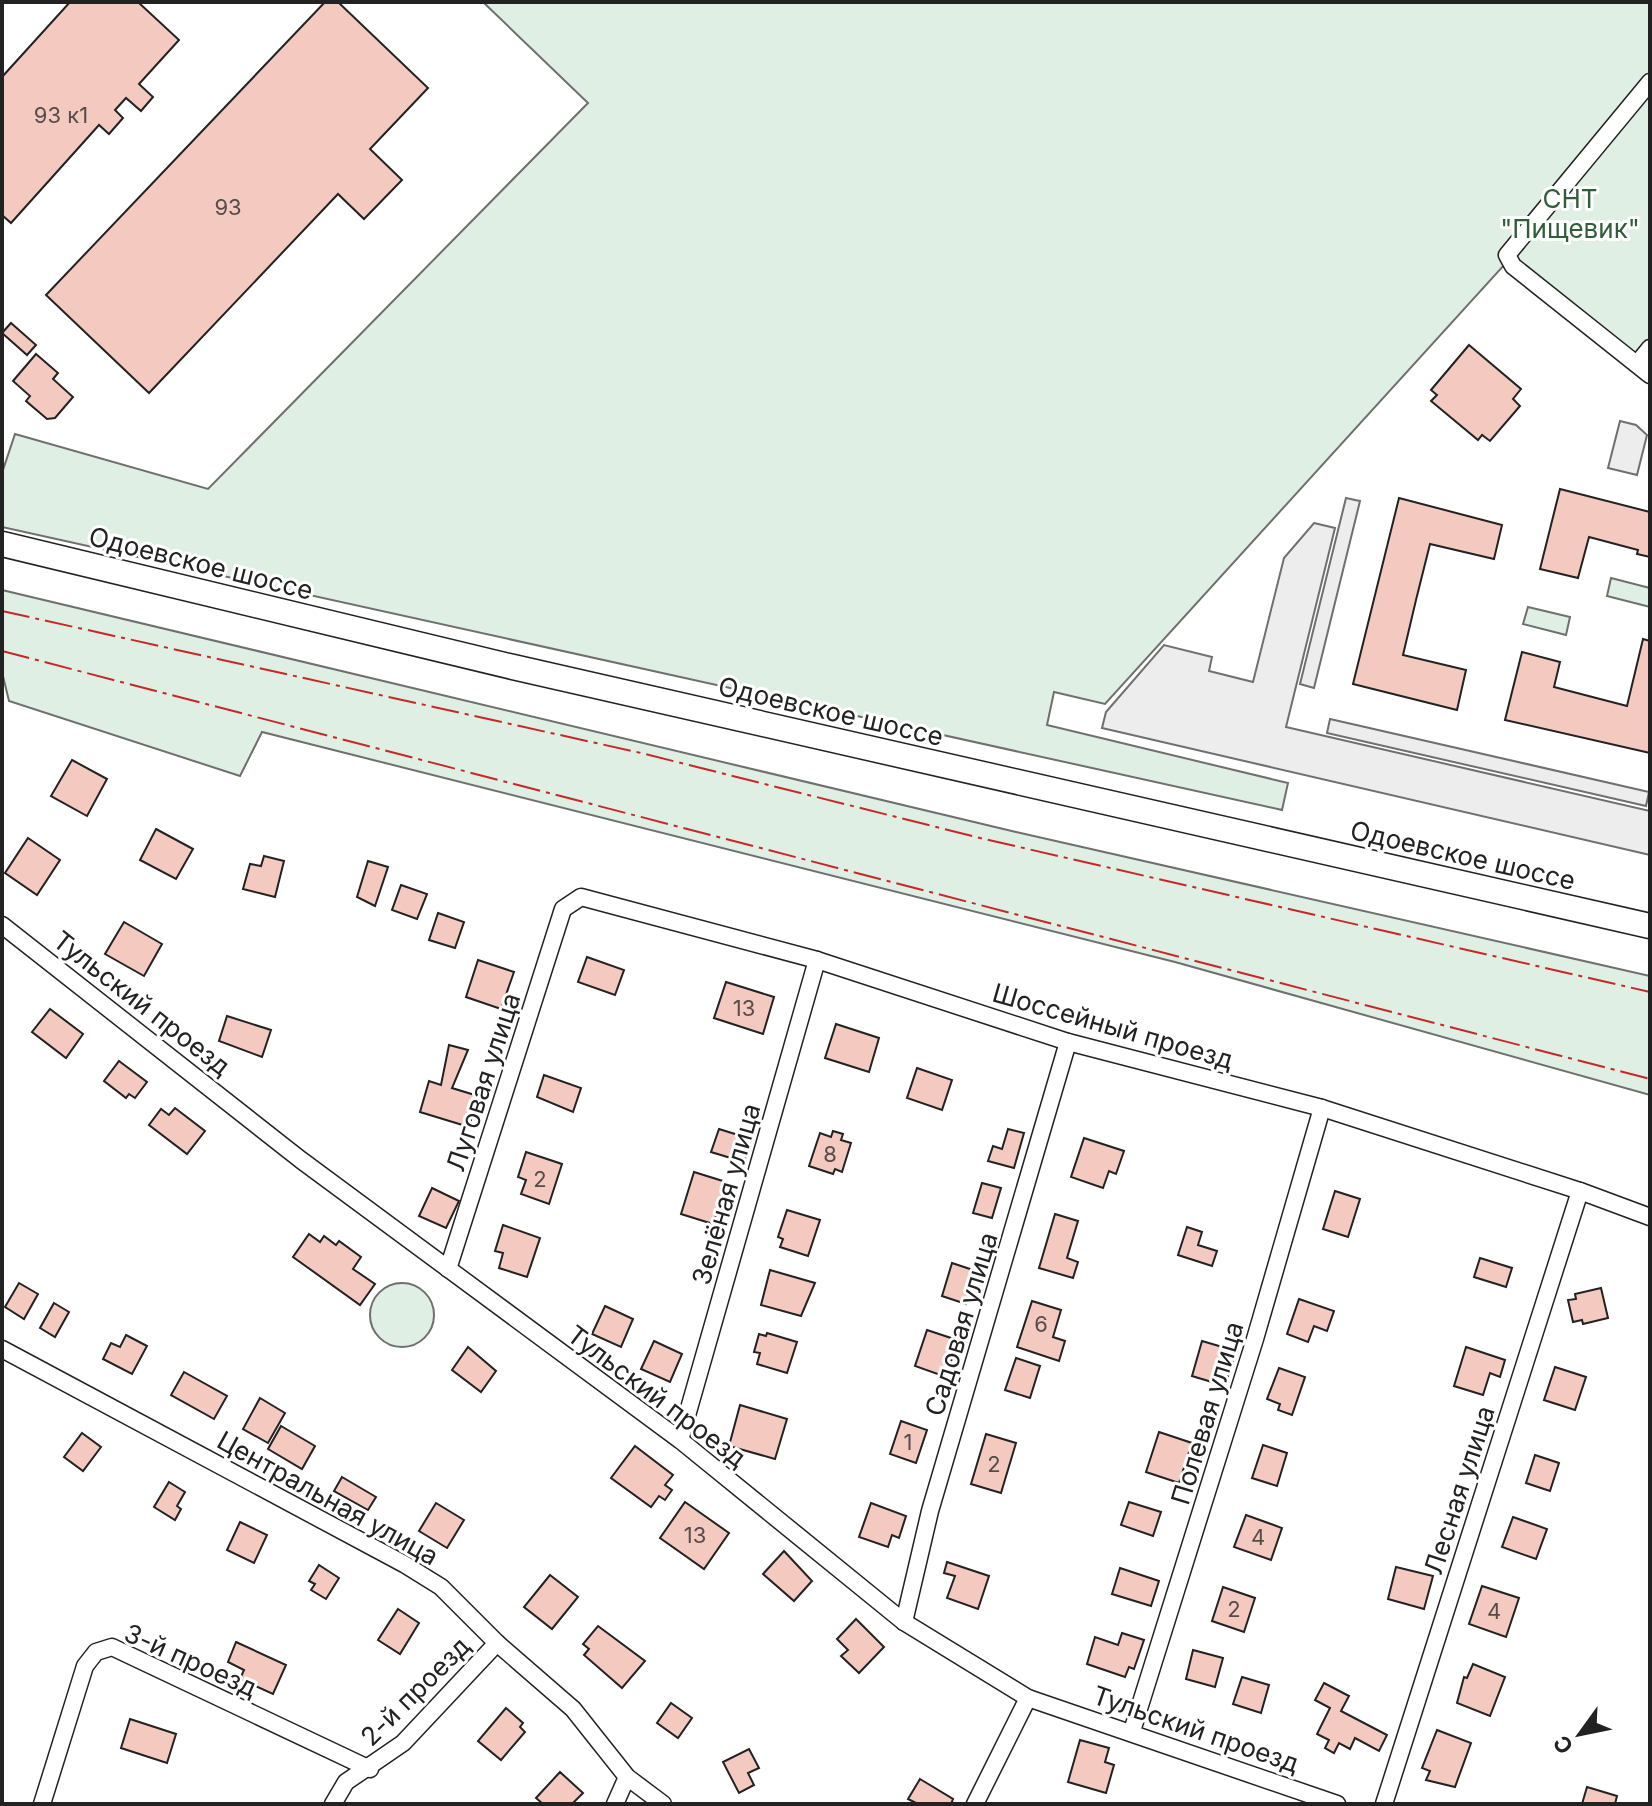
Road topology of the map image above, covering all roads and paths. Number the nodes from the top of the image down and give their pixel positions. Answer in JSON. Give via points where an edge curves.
{"nodes":[{"id":1,"x":1650,"y":82,"type":"edge"},
{"id":2,"x":1650,"y":348,"type":"edge"},
{"id":3,"x":1643,"y":370,"type":"edge"},
{"id":4,"x":2,"y":544,"type":"edge"},
{"id":5,"x":563,"y":909,"type":"joint"},
{"id":6,"x":2,"y":925,"type":"edge"},
{"id":7,"x":1650,"y":926,"type":"edge"},
{"id":8,"x":817,"y":960,"type":"junction"},
{"id":9,"x":1068,"y":1042,"type":"junction"},
{"id":10,"x":1322,"y":1108,"type":"junction"},
{"id":11,"x":1580,"y":1191,"type":"junction"},
{"id":12,"x":1650,"y":1217,"type":"edge"},
{"id":13,"x":448,"y":1269,"type":"junction"},
{"id":14,"x":2,"y":1349,"type":"edge"},
{"id":15,"x":680,"y":1440,"type":"junction"},
{"id":16,"x":904,"y":1622,"type":"junction"},
{"id":17,"x":497,"y":1643,"type":"junction"},
{"id":18,"x":1028,"y":1698,"type":"junction"},
{"id":19,"x":1132,"y":1731,"type":"junction"},
{"id":20,"x":370,"y":1769,"type":"junction"},
{"id":21,"x":627,"y":1777,"type":"junction"},
{"id":22,"x":42,"y":1804,"type":"edge"},
{"id":23,"x":333,"y":1804,"type":"edge"},
{"id":24,"x":615,"y":1804,"type":"edge"},
{"id":25,"x":663,"y":1804,"type":"edge"},
{"id":26,"x":975,"y":1804,"type":"edge"},
{"id":27,"x":1337,"y":1804,"type":"edge"},
{"id":28,"x":1384,"y":1804,"type":"edge"}],
"edges":[{"from":1,"to":3,"type":"street","via":[[1507,255],[1513,266]]},
{"from":2,"to":3,"type":"street"},
{"from":4,"to":7,"type":"main road","name":"Одоевское шоссе","via":[[544,674]]},
{"from":5,"to":8,"type":"street","name":"Шоссейный проезд","via":[[581,897]]},
{"from":5,"to":13,"type":"street","name":"Луговая улица"},
{"from":6,"to":13,"type":"street","name":"Тульский проезд"},
{"from":8,"to":9,"type":"street","name":"Шоссейный проезд"},
{"from":8,"to":15,"type":"street","name":"Зелёная улица"},
{"from":9,"to":10,"type":"street","name":"Шоссейный проезд"},
{"from":9,"to":16,"type":"street","name":"Садовая улица","via":[[930,1511]]},
{"from":10,"to":11,"type":"street","name":"Шоссейный проезд"},
{"from":10,"to":19,"type":"street","name":"Полевая улица"},
{"from":11,"to":12,"type":"street","name":"Шоссейный проезд"},
{"from":11,"to":28,"type":"street","name":"Лесная улица"},
{"from":13,"to":15,"type":"street","name":"Тульский проезд"},
{"from":14,"to":17,"type":"street","name":"Центральная улица","via":[[404,1564],[441,1587]]},
{"from":15,"to":16,"type":"street","name":"Тульский проезд"},
{"from":16,"to":18,"type":"street","name":"Тульский проезд"},
{"from":17,"to":20,"type":"street","name":"2-й проезд","via":[[403,1743]]},
{"from":17,"to":21,"type":"street","name":"Центральная улица","via":[[573,1709]]},
{"from":18,"to":19,"type":"street","name":"Тульский проезд"},
{"from":18,"to":26,"type":"street"},
{"from":19,"to":27,"type":"street","name":"Тульский проезд"},
{"from":20,"to":22,"type":"street","name":"3-й проезд","via":[[112,1647],[96,1652],[85,1666]]},
{"from":20,"to":23,"type":"street","name":"2-й проезд","via":[[346,1782]]},
{"from":21,"to":24,"type":"street"},
{"from":21,"to":25,"type":"street","name":"Центральная улица"}]}
